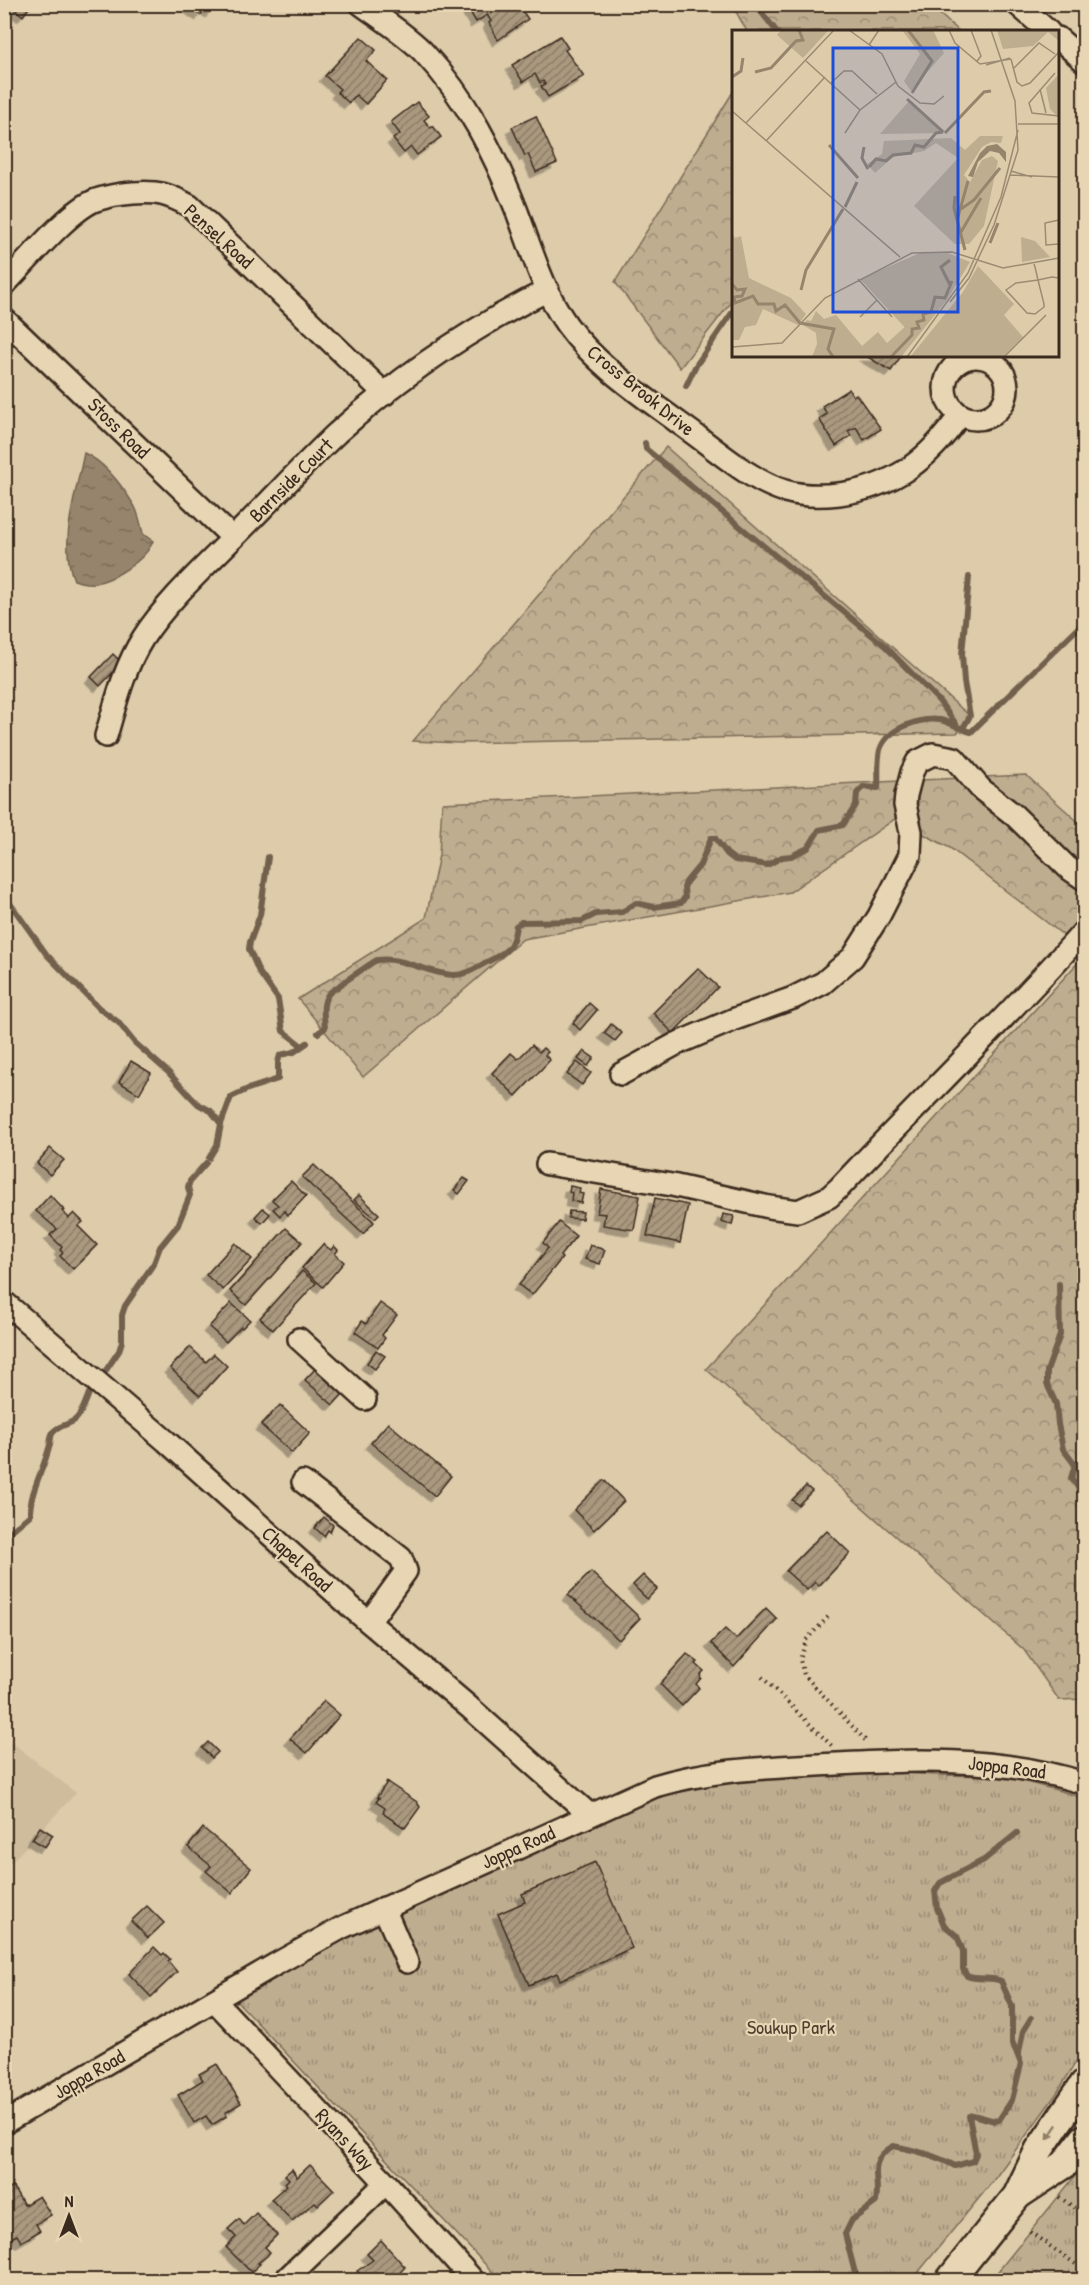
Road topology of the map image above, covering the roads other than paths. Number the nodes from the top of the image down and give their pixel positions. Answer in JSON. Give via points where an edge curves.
{"nodes":[{"id":1,"x":361,"y":4,"type":"edge"},
{"id":2,"x":1017,"y":4,"type":"edge"},
{"id":3,"x":1047,"y":30,"type":"edge"},
{"id":4,"x":1059,"y":39,"type":"edge"},
{"id":5,"x":1084,"y":61,"type":"edge"},
{"id":6,"x":4,"y":285,"type":"edge"},
{"id":7,"x":548,"y":290,"type":"junction"},
{"id":8,"x":4,"y":319,"type":"edge"},
{"id":9,"x":385,"y":394,"type":"junction"},
{"id":10,"x":960,"y":415,"type":"dead end"},
{"id":11,"x":233,"y":538,"type":"junction"},
{"id":12,"x":106,"y":736,"type":"dead end"},
{"id":13,"x":1084,"y":879,"type":"edge"},
{"id":14,"x":1084,"y":931,"type":"edge"},
{"id":15,"x":621,"y":1074,"type":"dead end"},
{"id":16,"x":547,"y":1164,"type":"dead end"},
{"id":17,"x":4,"y":1302,"type":"edge"},
{"id":18,"x":299,"y":1339,"type":"dead end"},
{"id":19,"x":365,"y":1399,"type":"dead end"},
{"id":20,"x":303,"y":1482,"type":"dead end"},
{"id":21,"x":369,"y":1622,"type":"junction"},
{"id":22,"x":1084,"y":1783,"type":"edge"},
{"id":23,"x":590,"y":1815,"type":"junction"},
{"id":24,"x":384,"y":1908,"type":"junction"},
{"id":25,"x":407,"y":1962,"type":"dead end"},
{"id":26,"x":215,"y":2001,"type":"junction"},
{"id":27,"x":1084,"y":2084,"type":"edge"},
{"id":28,"x":4,"y":2123,"type":"edge"},
{"id":29,"x":1084,"y":2139,"type":"edge"},
{"id":30,"x":386,"y":2183,"type":"junction"},
{"id":31,"x":1017,"y":2196,"type":"junction"},
{"id":32,"x":285,"y":2280,"type":"edge"},
{"id":33,"x":473,"y":2280,"type":"edge"},
{"id":34,"x":950,"y":2280,"type":"edge"}],
"edges":[{"from":1,"to":7,"type":"street","name":"Cross Brook Drive","via":[[424,52],[484,136]]},
{"from":2,"to":3,"type":"street"},
{"from":4,"to":5,"type":"street"},
{"from":6,"to":9,"type":"street","name":"Pensel Road","via":[[73,214],[95,200],[146,192],[170,195],[190,206]]},
{"from":7,"to":9,"type":"street","name":"Barnside Court","via":[[448,346]]},
{"from":7,"to":10,"type":"street","name":"Cross Brook Drive","via":[[567,324],[593,355],[754,477],[785,491],[826,496],[881,484],[905,472],[928,453]]},
{"from":8,"to":11,"type":"street","name":"Stoss Road"},
{"from":9,"to":11,"type":"street","name":"Barnside Court","via":[[335,435]]},
{"from":11,"to":12,"type":"street","name":"Barnside Court","via":[[143,638],[124,673]]},
{"from":13,"to":15,"type":"street","via":[[981,789],[954,758],[933,754],[917,762],[906,795],[910,855],[879,916],[852,957],[824,982],[793,998],[676,1044]]},
{"from":14,"to":16,"type":"street","via":[[840,1187],[814,1206],[798,1211],[769,1207],[672,1185]]},
{"from":17,"to":21,"type":"street","name":"Chapel Road"},
{"from":18,"to":19,"type":"street"},
{"from":20,"to":21,"type":"street","via":[[401,1558],[406,1571]]},
{"from":21,"to":23,"type":"street","name":"Chapel Road"},
{"from":22,"to":23,"type":"street","name":"Joppa Road","via":[[1033,1768],[989,1762],[843,1764],[683,1777],[655,1785]]},
{"from":23,"to":24,"type":"street","name":"Joppa Road"},
{"from":24,"to":25,"type":"street"},
{"from":24,"to":26,"type":"street","name":"Joppa Road","via":[[276,1964]]},
{"from":26,"to":28,"type":"street","name":"Joppa Road"},
{"from":26,"to":30,"type":"street","name":"Ryans Way"},
{"from":27,"to":31,"type":"main road","one_way":true,"via":[[1039,2150]]},
{"from":29,"to":31,"type":"main road","via":[[1065,2164]]},
{"from":30,"to":32,"type":"street"},
{"from":30,"to":33,"type":"street","name":"Ryans Way"},
{"from":31,"to":34,"type":"main road"}]}
